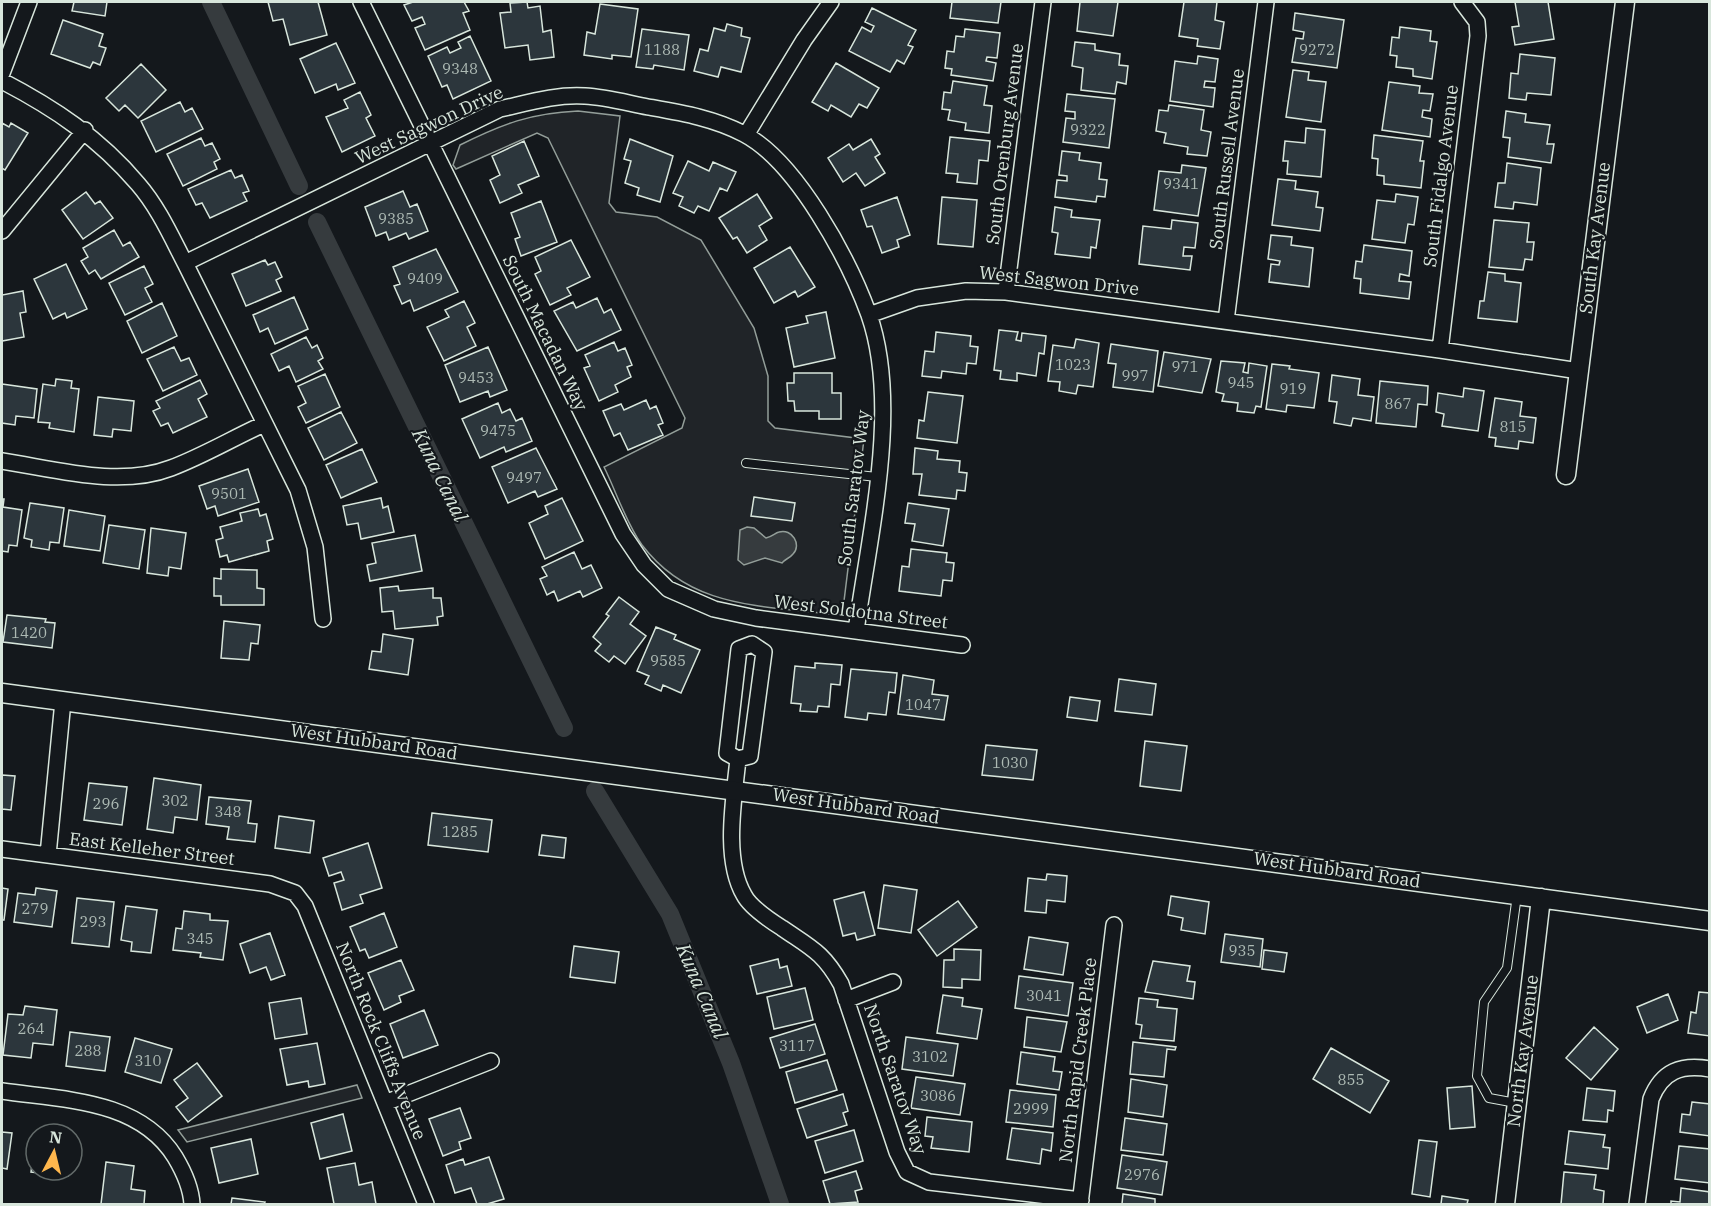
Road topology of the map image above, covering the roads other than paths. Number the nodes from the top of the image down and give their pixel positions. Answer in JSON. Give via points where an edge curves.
{"nodes":[{"id":1,"x":29,"y":2,"type":"edge"},
{"id":2,"x":361,"y":2,"type":"edge"},
{"id":3,"x":831,"y":2,"type":"edge"},
{"id":4,"x":1043,"y":2,"type":"edge"},
{"id":5,"x":1266,"y":2,"type":"edge"},
{"id":6,"x":1625,"y":2,"type":"edge"},
{"id":7,"x":1466,"y":5,"type":"edge"},
{"id":8,"x":2,"y":73,"type":"edge"},
{"id":9,"x":2,"y":81,"type":"edge"},
{"id":10,"x":85,"y":130,"type":"junction"},
{"id":11,"x":746,"y":135,"type":"junction"},
{"id":12,"x":429,"y":144,"type":"junction"},
{"id":13,"x":2,"y":231,"type":"edge"},
{"id":14,"x":185,"y":263,"type":"junction"},
{"id":15,"x":1006,"y":291,"type":"junction"},
{"id":16,"x":869,"y":315,"type":"junction"},
{"id":17,"x":1226,"y":321,"type":"junction"},
{"id":18,"x":1440,"y":350,"type":"junction"},
{"id":19,"x":1579,"y":371,"type":"junction"},
{"id":20,"x":264,"y":423,"type":"junction"},
{"id":21,"x":2,"y":461,"type":"edge"},
{"id":22,"x":746,"y":462,"type":"dead end"},
{"id":23,"x":1566,"y":475,"type":"dead end"},
{"id":24,"x":877,"y":477,"type":"junction"},
{"id":25,"x":756,"y":618,"type":"junction"},
{"id":26,"x":323,"y":619,"type":"dead end"},
{"id":27,"x":856,"y":631,"type":"junction"},
{"id":28,"x":752,"y":644,"type":"junction"},
{"id":29,"x":962,"y":645,"type":"dead end"},
{"id":30,"x":2,"y":693,"type":"edge"},
{"id":31,"x":63,"y":701,"type":"junction"},
{"id":32,"x":738,"y":759,"type":"junction"},
{"id":33,"x":735,"y":790,"type":"junction"},
{"id":34,"x":2,"y":849,"type":"edge"},
{"id":35,"x":48,"y":855,"type":"junction"},
{"id":36,"x":295,"y":893,"type":"joint"},
{"id":37,"x":1517,"y":894,"type":"junction"},
{"id":38,"x":1541,"y":898,"type":"junction"},
{"id":39,"x":1710,"y":921,"type":"edge"},
{"id":40,"x":1114,"y":925,"type":"dead end"},
{"id":41,"x":893,"y":982,"type":"dead end"},
{"id":42,"x":846,"y":1000,"type":"junction"},
{"id":43,"x":491,"y":1061,"type":"dead end"},
{"id":44,"x":1710,"y":1069,"type":"edge"},
{"id":45,"x":2,"y":1091,"type":"edge"},
{"id":46,"x":385,"y":1103,"type":"junction"},
{"id":47,"x":1517,"y":1103,"type":"junction"},
{"id":48,"x":1080,"y":1202,"type":"edge"},
{"id":49,"x":192,"y":1204,"type":"edge"},
{"id":50,"x":426,"y":1204,"type":"edge"},
{"id":51,"x":1505,"y":1204,"type":"edge"},
{"id":52,"x":1637,"y":1204,"type":"edge"}],
"edges":[{"from":1,"to":8,"type":"street"},
{"from":2,"to":12,"type":"street","name":"South Macadan Way"},
{"from":3,"to":11,"type":"street"},
{"from":4,"to":15,"type":"street","name":"South Orenburg Avenue"},
{"from":5,"to":17,"type":"street","name":"South Russell Avenue"},
{"from":6,"to":19,"type":"street","name":"South Kay Avenue"},
{"from":7,"to":18,"type":"street","name":"South Fidalgo Avenue","via":[[1477,22],[1478,36]]},
{"from":9,"to":10,"type":"street"},
{"from":10,"to":13,"type":"street"},
{"from":10,"to":14,"type":"street","via":[[138,184]]},
{"from":11,"to":12,"type":"street","name":"West Sagwon Drive","via":[[710,118],[585,96],[550,97],[500,109]]},
{"from":11,"to":16,"type":"street","name":"West Sagwon Drive","via":[[772,155],[796,182],[855,276]]},
{"from":12,"to":14,"type":"street","name":"West Sagwon Drive"},
{"from":12,"to":25,"type":"street","name":"South Macadan Way","via":[[623,534],[644,565],[668,589],[714,609]]},
{"from":14,"to":20,"type":"street"},
{"from":15,"to":16,"type":"street","name":"West Sagwon Drive","via":[[966,291],[917,298]]},
{"from":15,"to":17,"type":"street","name":"West Sagwon Drive"},
{"from":16,"to":24,"type":"street","name":"South Saratov Way","via":[[885,407]]},
{"from":17,"to":18,"type":"street","name":"West Sagwon Drive"},
{"from":18,"to":19,"type":"street","name":"West Sagwon Drive"},
{"from":19,"to":23,"type":"street","name":"South Kay Avenue"},
{"from":20,"to":21,"type":"street","via":[[170,468],[142,475],[114,477]]},
{"from":20,"to":26,"type":"street","via":[[308,519]]},
{"from":22,"to":24,"type":"lane"},
{"from":24,"to":27,"type":"street","name":"South Saratov Way"},
{"from":25,"to":27,"type":"street","name":"West Soldotna Street"},
{"from":25,"to":28,"type":"street"},
{"from":27,"to":29,"type":"street","name":"West Soldotna Street"},
{"from":28,"to":32,"type":"street","via":[[739,649],[727,753]]},
{"from":28,"to":32,"type":"street","via":[[764,652],[750,756]]},
{"from":30,"to":31,"type":"street","name":"West Hubbard Road"},
{"from":31,"to":33,"type":"street","name":"West Hubbard Road"},
{"from":31,"to":35,"type":"street"},
{"from":32,"to":33,"type":"street","name":"North Saratov Way"},
{"from":33,"to":37,"type":"street","name":"West Hubbard Road"},
{"from":33,"to":42,"type":"street","name":"North Saratov Way","via":[[734,866],[744,896],[779,927],[820,953],[830,964]]},
{"from":34,"to":35,"type":"street","name":"East Kelleher Street"},
{"from":35,"to":36,"type":"street","name":"East Kelleher Street","via":[[270,884]]},
{"from":36,"to":46,"type":"street","name":"North Rock Cliffs Avenue","via":[[305,906]]},
{"from":37,"to":38,"type":"street","name":"West Hubbard Road"},
{"from":37,"to":47,"type":"lane","via":[[1507,968],[1484,1002],[1477,1076],[1489,1098]]},
{"from":38,"to":39,"type":"street","name":"West Hubbard Road"},
{"from":38,"to":47,"type":"street","name":"North Kay Avenue"},
{"from":40,"to":48,"type":"street","name":"North Rapid Creek Place"},
{"from":41,"to":42,"type":"street","name":"North Saratov Way"},
{"from":42,"to":48,"type":"street","name":"North Saratov Way","via":[[907,1172],[929,1182]]},
{"from":43,"to":46,"type":"street"},
{"from":44,"to":52,"type":"street","via":[[1676,1069],[1664,1076],[1651,1099]]},
{"from":45,"to":49,"type":"street","via":[[121,1111],[167,1144],[184,1171]]},
{"from":46,"to":50,"type":"street","name":"North Rock Cliffs Avenue"},
{"from":47,"to":51,"type":"street","name":"North Kay Avenue"}]}
